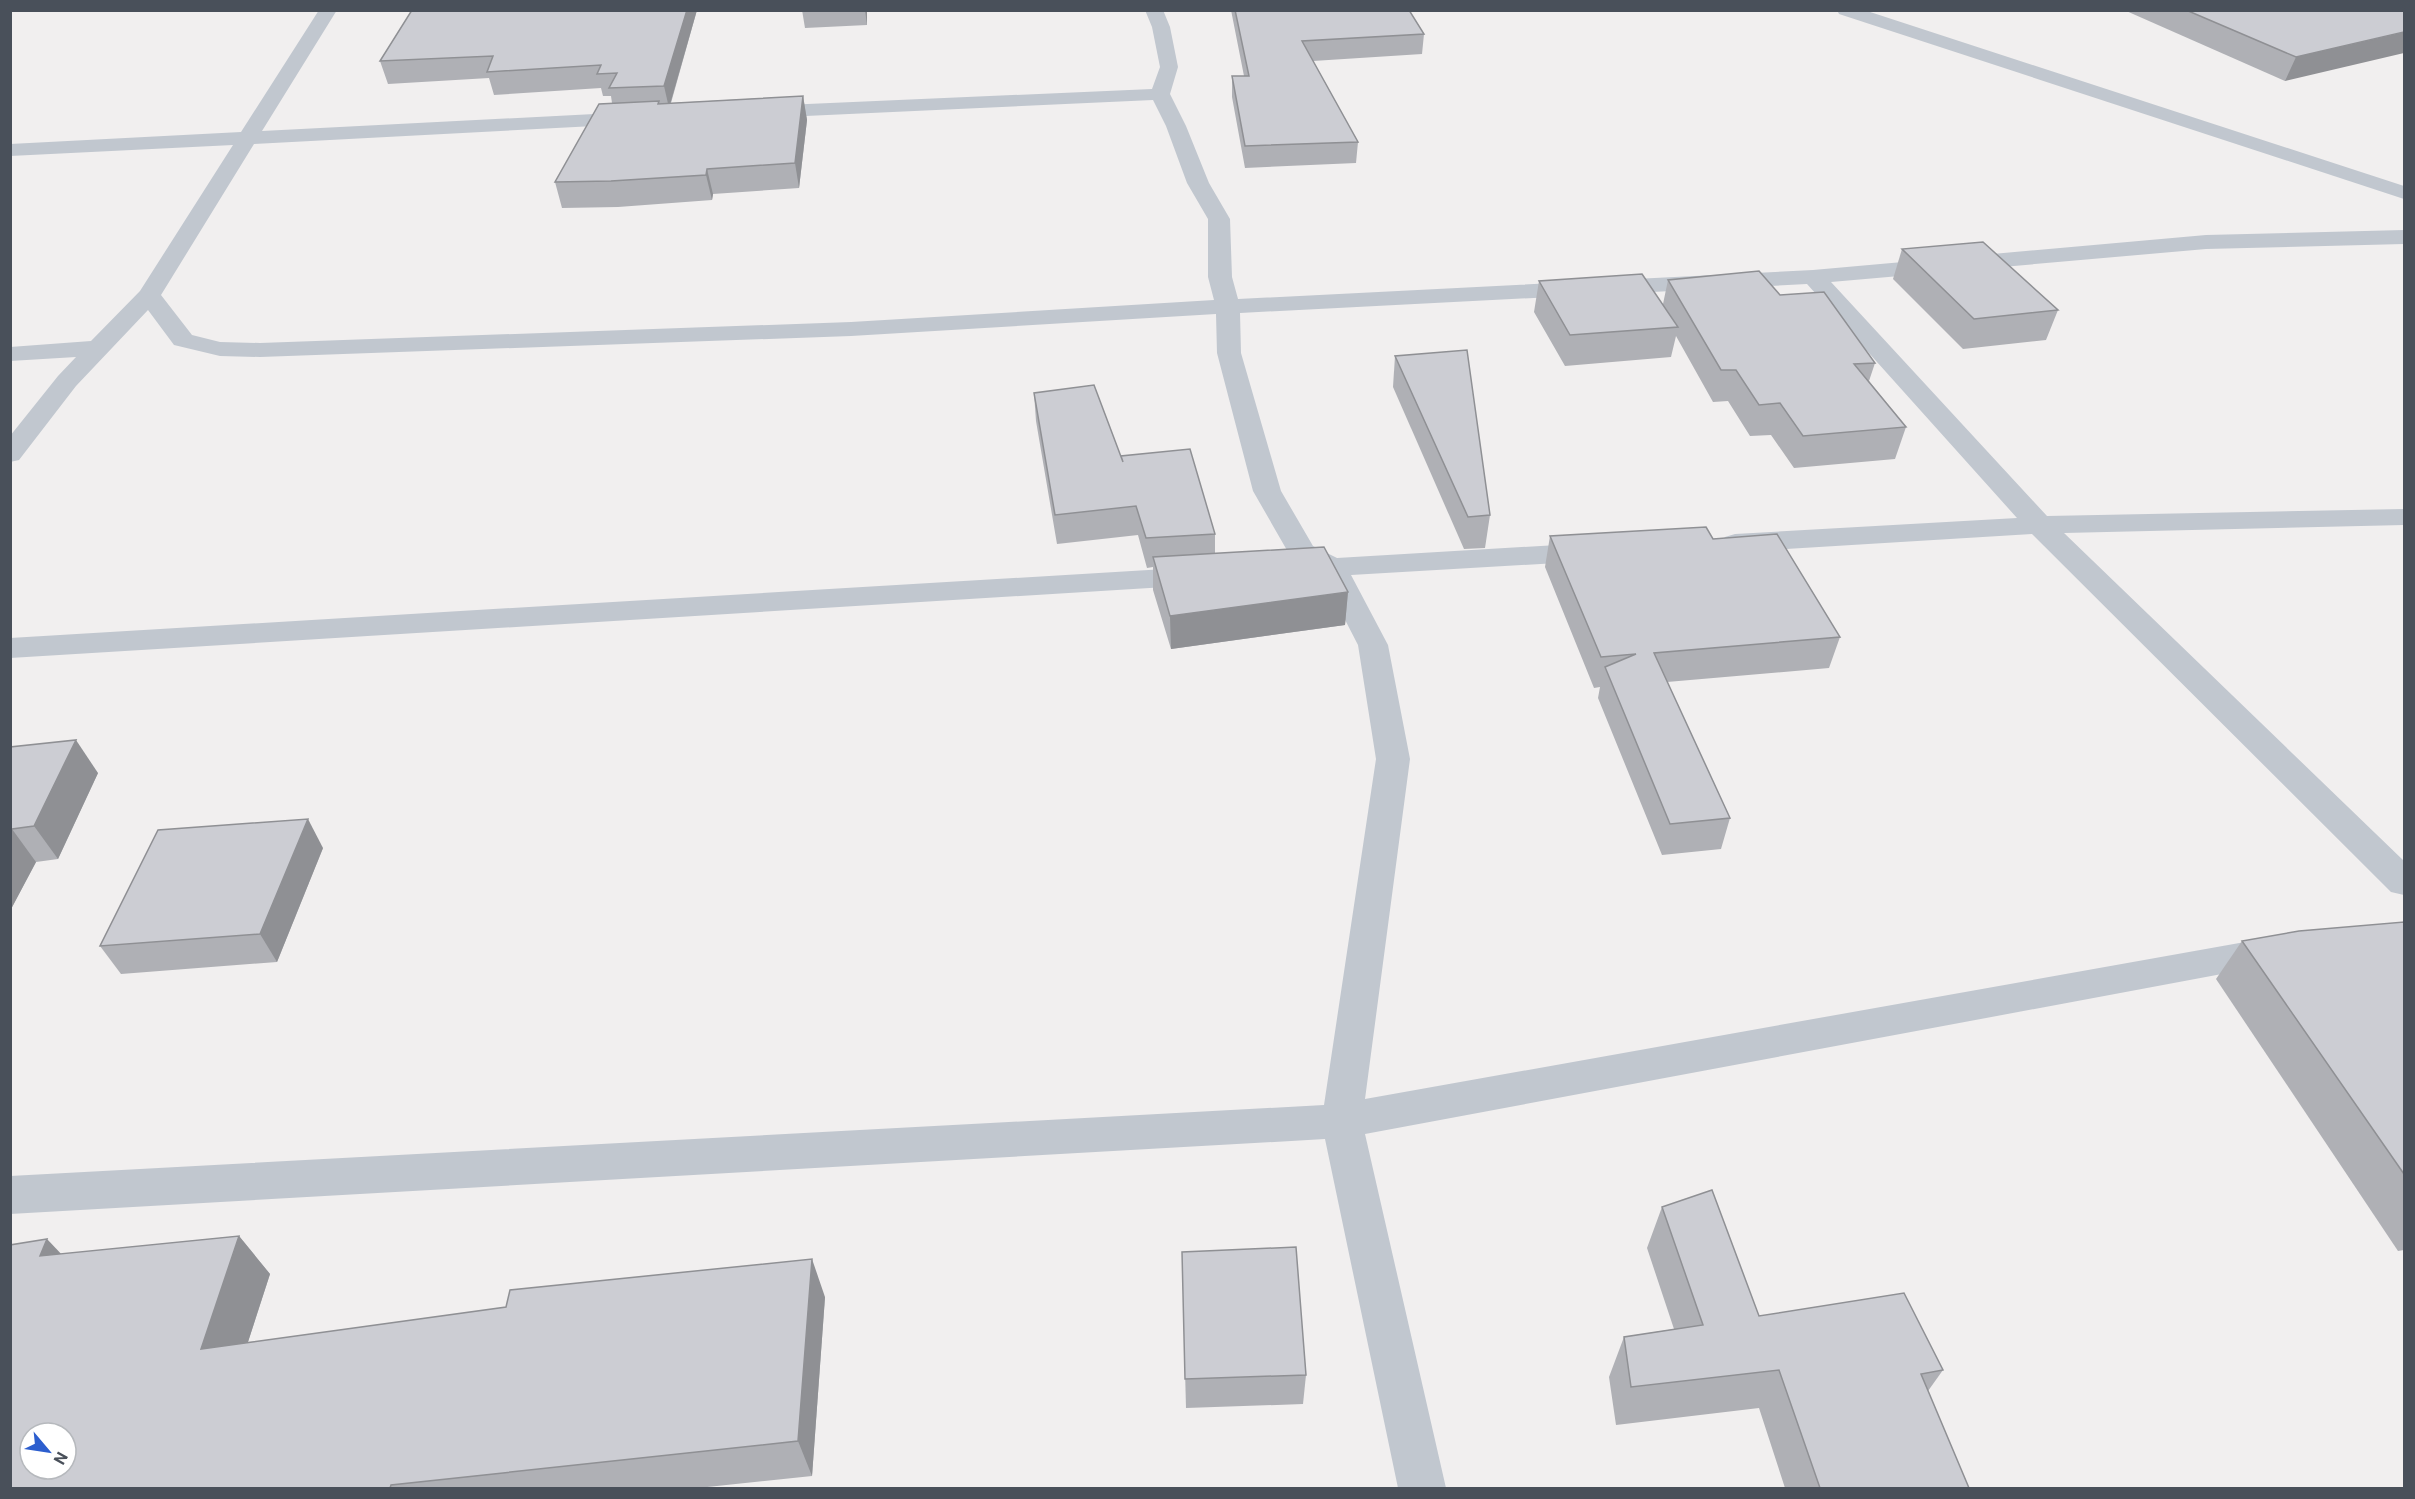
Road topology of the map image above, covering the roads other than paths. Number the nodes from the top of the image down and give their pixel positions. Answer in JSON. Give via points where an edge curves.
{"nodes":[{"id":1,"x":328,"y":10,"type":"edge"},
{"id":2,"x":1154,"y":10,"type":"edge"},
{"id":3,"x":1845,"y":10,"type":"edge"},
{"id":4,"x":1160,"y":94,"type":"junction"},
{"id":5,"x":740,"y":113,"type":"edge"},
{"id":6,"x":656,"y":117,"type":"edge"},
{"id":7,"x":249,"y":136,"type":"junction"},
{"id":8,"x":10,"y":150,"type":"edge"},
{"id":9,"x":2404,"y":193,"type":"edge"},
{"id":10,"x":2404,"y":237,"type":"edge"},
{"id":11,"x":1814,"y":277,"type":"junction"},
{"id":12,"x":149,"y":295,"type":"junction"},
{"id":13,"x":1228,"y":307,"type":"junction"},
{"id":14,"x":98,"y":348,"type":"junction"},
{"id":15,"x":10,"y":354,"type":"edge"},
{"id":16,"x":10,"y":454,"type":"edge"},
{"id":17,"x":2404,"y":518,"type":"edge"},
{"id":18,"x":2039,"y":525,"type":"junction"},
{"id":19,"x":1704,"y":545,"type":"edge"},
{"id":20,"x":1620,"y":550,"type":"edge"},
{"id":21,"x":1333,"y":568,"type":"junction"},
{"id":22,"x":1262,"y":572,"type":"edge"},
{"id":23,"x":1226,"y":574,"type":"edge"},
{"id":24,"x":10,"y":648,"type":"edge"},
{"id":25,"x":2404,"y":882,"type":"edge"},
{"id":26,"x":2311,"y":945,"type":"edge"},
{"id":27,"x":1342,"y":1121,"type":"junction"},
{"id":28,"x":10,"y":1195,"type":"edge"},
{"id":29,"x":1422,"y":1488,"type":"edge"}],
"edges":[{"from":1,"to":7,"type":"street"},
{"from":2,"to":4,"type":"street","via":[[1169,67]]},
{"from":3,"to":9,"type":"street"},
{"from":4,"to":5,"type":"street"},
{"from":4,"to":13,"type":"street","via":[[1198,183],[1219,219],[1220,277]]},
{"from":6,"to":7,"type":"street"},
{"from":7,"to":8,"type":"street"},
{"from":7,"to":12,"type":"street"},
{"from":10,"to":11,"type":"street","via":[[2206,242]]},
{"from":11,"to":13,"type":"street"},
{"from":11,"to":18,"type":"street"},
{"from":12,"to":13,"type":"street","via":[[183,340],[220,349],[260,350],[851,329]]},
{"from":12,"to":14,"type":"street"},
{"from":13,"to":21,"type":"street","via":[[1229,353],[1267,491],[1302,552]]},
{"from":14,"to":15,"type":"street"},
{"from":14,"to":16,"type":"street","via":[[54,396]]},
{"from":17,"to":18,"type":"street"},
{"from":18,"to":19,"type":"street"},
{"from":18,"to":25,"type":"street"},
{"from":20,"to":21,"type":"street"},
{"from":21,"to":22,"type":"street"},
{"from":21,"to":27,"type":"street","via":[[1373,645],[1393,759]]},
{"from":23,"to":24,"type":"street"},
{"from":26,"to":27,"type":"street"},
{"from":27,"to":28,"type":"street"},
{"from":27,"to":29,"type":"street"}]}
